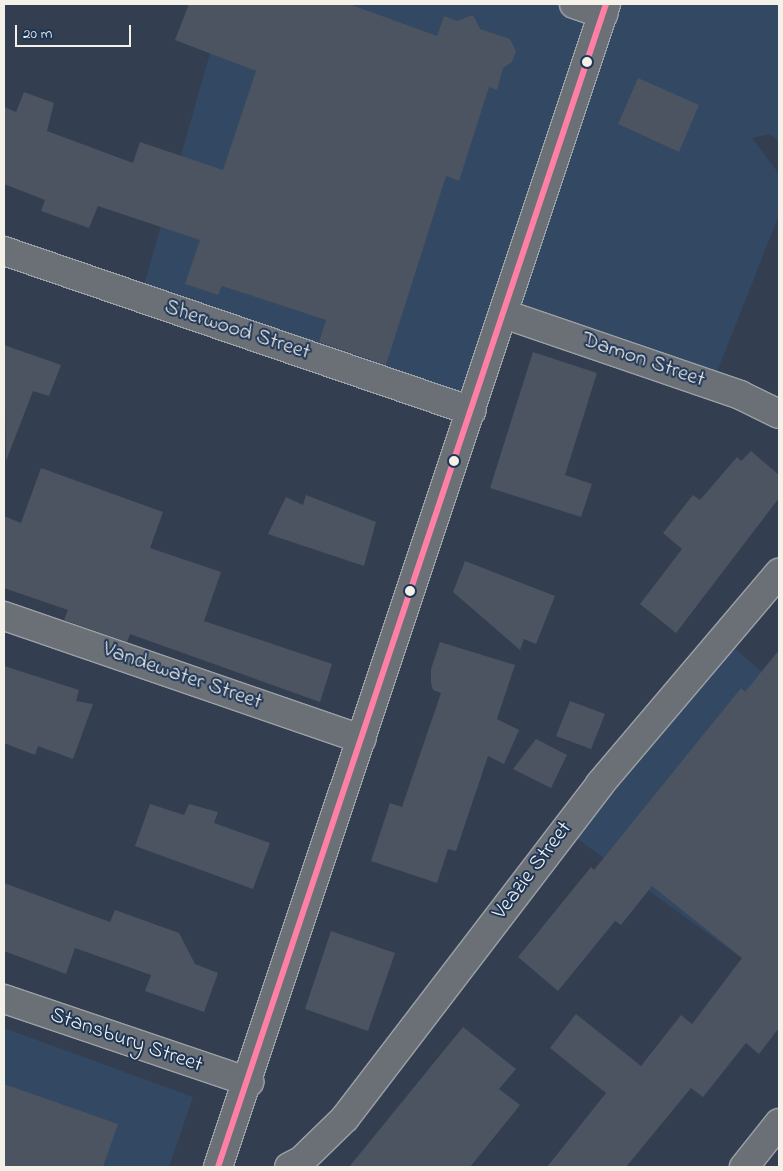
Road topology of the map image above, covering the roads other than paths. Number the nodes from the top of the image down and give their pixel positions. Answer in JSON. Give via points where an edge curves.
{"nodes":[{"id":1,"x":574,"y":4,"type":"edge"},
{"id":2,"x":604,"y":9,"type":"edge"},
{"id":3,"x":4,"y":251,"type":"edge"},
{"id":4,"x":504,"y":314,"type":"junction"},
{"id":5,"x":471,"y":411,"type":"junction"},
{"id":6,"x":779,"y":414,"type":"edge"},
{"id":7,"x":779,"y":573,"type":"edge"},
{"id":8,"x":4,"y":616,"type":"edge"},
{"id":9,"x":361,"y":739,"type":"junction"},
{"id":10,"x":4,"y":999,"type":"edge"},
{"id":11,"x":249,"y":1082,"type":"junction"},
{"id":12,"x":779,"y":1123,"type":"edge"},
{"id":13,"x":218,"y":1167,"type":"edge"},
{"id":14,"x":289,"y":1167,"type":"edge"},
{"id":15,"x":744,"y":1167,"type":"edge"}],
"edges":[{"from":1,"to":2,"type":"street"},
{"from":2,"to":4,"type":"street"},
{"from":3,"to":5,"type":"street","name":"Sherwood Street"},
{"from":4,"to":5,"type":"street"},
{"from":4,"to":6,"type":"street","name":"Damon Street","via":[[740,395]]},
{"from":5,"to":9,"type":"street"},
{"from":7,"to":14,"type":"street","name":"Veazie Street","via":[[600,784],[345,1118],[301,1161]]},
{"from":8,"to":9,"type":"street","name":"Vandewater Street"},
{"from":9,"to":11,"type":"street"},
{"from":10,"to":11,"type":"street","name":"Stansbury Street"},
{"from":11,"to":13,"type":"street"},
{"from":12,"to":15,"type":"street"}]}
